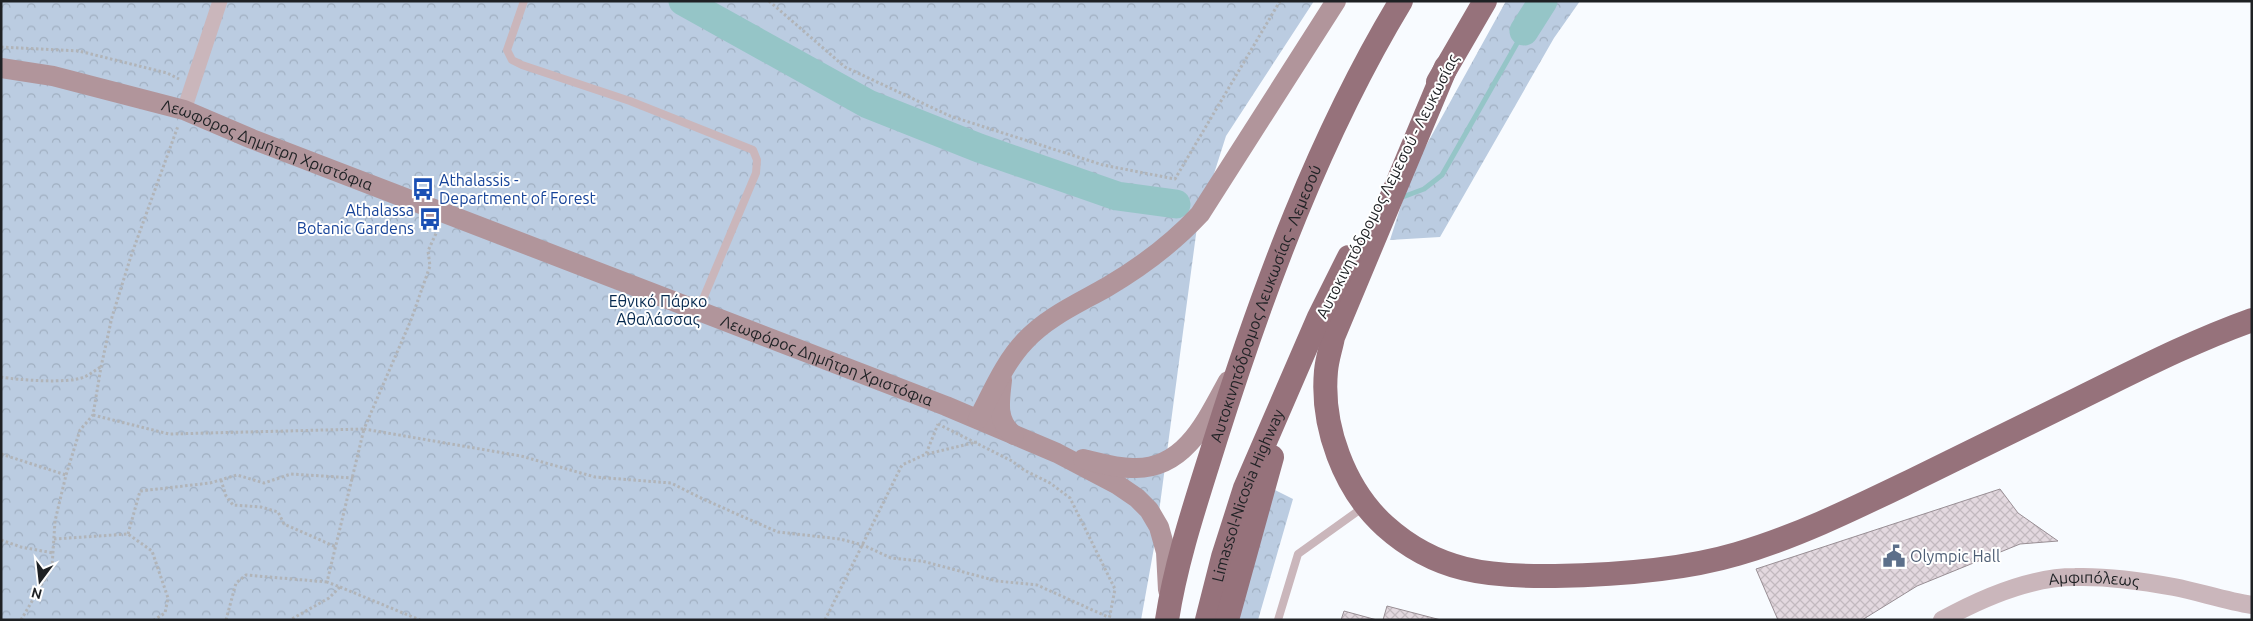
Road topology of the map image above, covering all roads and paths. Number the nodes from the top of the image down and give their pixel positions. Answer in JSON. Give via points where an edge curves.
{"nodes":[{"id":1,"x":220,"y":1,"type":"edge"},
{"id":2,"x":524,"y":1,"type":"edge"},
{"id":3,"x":769,"y":1,"type":"edge"},
{"id":4,"x":1280,"y":1,"type":"edge"},
{"id":5,"x":1336,"y":1,"type":"edge"},
{"id":6,"x":1401,"y":1,"type":"edge"},
{"id":7,"x":1485,"y":1,"type":"edge"},
{"id":8,"x":1,"y":47,"type":"edge"},
{"id":9,"x":1,"y":68,"type":"edge"},
{"id":10,"x":1446,"y":68,"type":"junction"},
{"id":11,"x":193,"y":85,"type":"junction"},
{"id":12,"x":184,"y":110,"type":"junction"},
{"id":13,"x":445,"y":213,"type":"junction"},
{"id":14,"x":698,"y":311,"type":"junction"},
{"id":15,"x":2252,"y":320,"type":"edge"},
{"id":16,"x":1244,"y":350,"type":"junction"},
{"id":17,"x":101,"y":367,"type":"junction"},
{"id":18,"x":1003,"y":373,"type":"junction"},
{"id":19,"x":1294,"y":373,"type":"junction"},
{"id":20,"x":1,"y":377,"type":"edge"},
{"id":21,"x":942,"y":415,"type":"junction"},
{"id":22,"x":93,"y":416,"type":"junction"},
{"id":23,"x":978,"y":419,"type":"junction"},
{"id":24,"x":364,"y":429,"type":"junction"},
{"id":25,"x":1006,"y":431,"type":"junction"},
{"id":26,"x":977,"y":442,"type":"junction"},
{"id":27,"x":1057,"y":453,"type":"junction"},
{"id":28,"x":1,"y":454,"type":"edge"},
{"id":29,"x":926,"y":454,"type":"junction"},
{"id":30,"x":66,"y":475,"type":"junction"},
{"id":31,"x":353,"y":478,"type":"junction"},
{"id":32,"x":221,"y":480,"type":"junction"},
{"id":33,"x":1366,"y":505,"type":"junction"},
{"id":34,"x":128,"y":534,"type":"junction"},
{"id":35,"x":54,"y":539,"type":"junction"},
{"id":36,"x":1,"y":540,"type":"edge"},
{"id":37,"x":863,"y":545,"type":"junction"},
{"id":38,"x":336,"y":546,"type":"junction"},
{"id":39,"x":53,"y":553,"type":"junction"},
{"id":40,"x":327,"y":582,"type":"junction"},
{"id":41,"x":340,"y":587,"type":"junction"},
{"id":42,"x":2252,"y":605,"type":"edge"},
{"id":43,"x":1168,"y":612,"type":"edge"},
{"id":44,"x":1108,"y":618,"type":"edge"},
{"id":45,"x":21,"y":620,"type":"edge"},
{"id":46,"x":154,"y":620,"type":"edge"},
{"id":47,"x":226,"y":620,"type":"edge"},
{"id":48,"x":290,"y":620,"type":"edge"},
{"id":49,"x":420,"y":620,"type":"edge"},
{"id":50,"x":825,"y":620,"type":"edge"},
{"id":51,"x":1207,"y":620,"type":"edge"},
{"id":52,"x":1227,"y":620,"type":"edge"},
{"id":53,"x":1278,"y":620,"type":"edge"},
{"id":54,"x":1942,"y":620,"type":"edge"}],
"edges":[{"from":1,"to":11,"type":"street"},
{"from":2,"to":14,"type":"lane","via":[[507,50],[512,60],[630,101],[753,150],[757,160],[756,173]]},
{"from":3,"to":4,"type":"path","via":[[845,67],[950,116],[1103,164],[1176,179]]},
{"from":5,"to":18,"type":"main road","via":[[1200,214],[1158,253],[1040,327],[1015,353]]},
{"from":6,"to":16,"type":"highway","name":"Αυτοκινητόδρομος Λευκωσίας - Λεμεσού","via":[[1338,119],[1305,193]]},
{"from":7,"to":10,"type":"highway","name":"Αυτοκινητόδρομος Λεμεσού - Λευκωσίας"},
{"from":8,"to":11,"type":"path","via":[[79,50],[167,73]]},
{"from":9,"to":12,"type":"main road","name":"Λεωφόρος Δημήτρη Χριστόφια","via":[[53,76]]},
{"from":10,"to":19,"type":"highway","name":"Αυτοκινητόδρομος Λεμεσού - Λευκωσίας","via":[[1319,317]]},
{"from":10,"to":33,"type":"highway","via":[[1343,310],[1326,370],[1326,396],[1335,443],[1346,471]]},
{"from":11,"to":12,"type":"street"},
{"from":12,"to":13,"type":"main road","name":"Λεωφόρος Δημήτρη Χριστόφια"},
{"from":12,"to":17,"type":"path","via":[[131,256]]},
{"from":13,"to":14,"type":"main road","name":"Λεωφόρος Δημήτρη Χριστόφια"},
{"from":13,"to":24,"type":"path","via":[[428,251],[430,266],[411,320]]},
{"from":14,"to":21,"type":"main road","name":"Λεωφόρος Δημήτρη Χριστόφια"},
{"from":15,"to":33,"type":"highway","via":[[2174,351],[1833,519],[1736,554],[1659,569],[1580,576],[1468,571],[1418,551],[1388,529]]},
{"from":16,"to":27,"type":"main road","name":"Λεωφόρος Δημήτρη Χριστόφια","via":[[1195,436],[1172,459],[1152,467],[1135,468]]},
{"from":16,"to":43,"type":"highway","name":"Αυτοκινητόδρομος Λευκωσίας - Λεμεσού","via":[[1209,460]]},
{"from":17,"to":20,"type":"path","via":[[82,378]]},
{"from":17,"to":22,"type":"path"},
{"from":18,"to":23,"type":"main road"},
{"from":18,"to":25,"type":"main road","via":[[1000,417]]},
{"from":19,"to":51,"type":"highway","name":"Limassol-Nicosia Highway","via":[[1245,488]]},
{"from":19,"to":52,"type":"highway"},
{"from":21,"to":23,"type":"main road","name":"Λεωφόρος Δημήτρη Χριστόφια"},
{"from":21,"to":26,"type":"path"},
{"from":21,"to":29,"type":"path"},
{"from":22,"to":24,"type":"path","via":[[169,434]]},
{"from":22,"to":30,"type":"path","via":[[80,430]]},
{"from":23,"to":25,"type":"main road","name":"Λεωφόρος Δημήτρη Χριστόφια"},
{"from":24,"to":31,"type":"path"},
{"from":24,"to":37,"type":"path","via":[[521,456],[595,477],[671,483],[778,532]]},
{"from":25,"to":26,"type":"path"},
{"from":25,"to":27,"type":"main road","name":"Λεωφόρος Δημήτρη Χριστόφια"},
{"from":26,"to":29,"type":"path"},
{"from":26,"to":44,"type":"path","via":[[1050,483],[1070,498],[1115,589]]},
{"from":27,"to":43,"type":"main road","name":"Λεωφόρος Δημήτρη Χριστόφια","via":[[1118,485],[1149,510],[1159,527],[1166,552]]},
{"from":28,"to":30,"type":"path"},
{"from":29,"to":37,"type":"path","via":[[902,464]]},
{"from":30,"to":35,"type":"path"},
{"from":31,"to":32,"type":"path","via":[[291,474],[264,483],[237,475]]},
{"from":31,"to":38,"type":"path"},
{"from":32,"to":34,"type":"path","via":[[140,491]]},
{"from":32,"to":38,"type":"path","via":[[233,505],[278,512],[284,524]]},
{"from":33,"to":53,"type":"lane","via":[[1298,554]]},
{"from":34,"to":35,"type":"path"},
{"from":34,"to":46,"type":"path","via":[[152,551],[168,598],[166,613]]},
{"from":35,"to":39,"type":"path"},
{"from":36,"to":39,"type":"path"},
{"from":37,"to":44,"type":"path","via":[[891,558],[922,561],[997,581],[1037,585]]},
{"from":37,"to":50,"type":"path"},
{"from":38,"to":40,"type":"path"},
{"from":39,"to":45,"type":"path","via":[[52,567]]},
{"from":40,"to":41,"type":"path"},
{"from":40,"to":47,"type":"path","via":[[246,575],[236,583]]},
{"from":41,"to":48,"type":"path","via":[[329,598]]},
{"from":41,"to":49,"type":"path"},
{"from":42,"to":54,"type":"street","name":"Αμφιπόλεως","via":[[2156,584],[2074,577],[2027,584],[1970,604]]}]}
